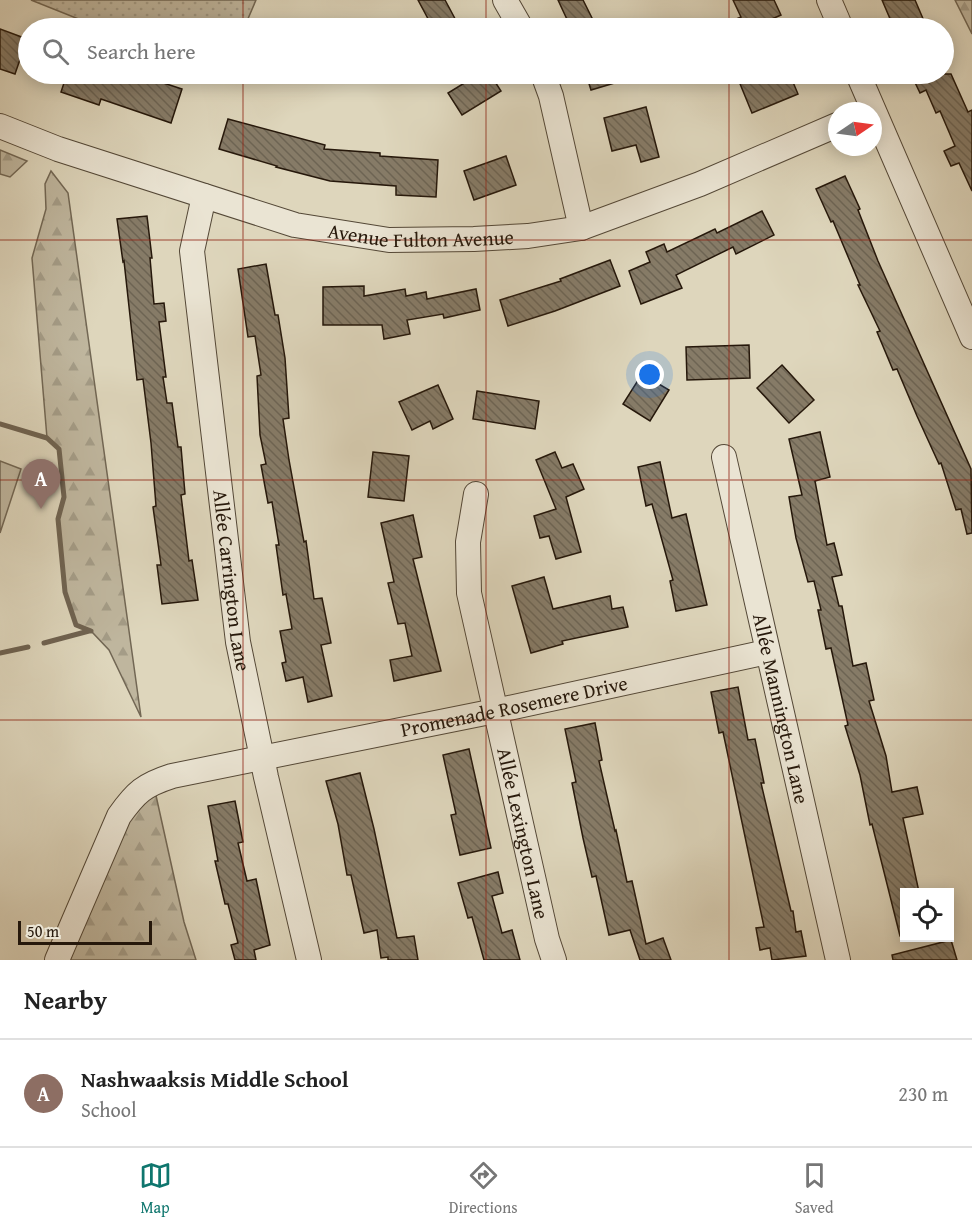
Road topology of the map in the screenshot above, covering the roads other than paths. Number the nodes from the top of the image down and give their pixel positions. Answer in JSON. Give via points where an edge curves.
{"nodes":[{"id":1,"x":505,"y":0,"type":"edge"},
{"id":2,"x":830,"y":0,"type":"edge"},
{"id":3,"x":515,"y":18,"type":"edge"},
{"id":4,"x":837,"y":18,"type":"edge"},
{"id":5,"x":547,"y":84,"type":"edge"},
{"id":6,"x":862,"y":84,"type":"edge"},
{"id":7,"x":868,"y":102,"type":"edge"},
{"id":8,"x":0,"y":126,"type":"edge"},
{"id":9,"x":828,"y":129,"type":"edge"},
{"id":10,"x":882,"y":135,"type":"edge"},
{"id":11,"x":204,"y":196,"type":"junction"},
{"id":12,"x":581,"y":228,"type":"junction"},
{"id":13,"x":972,"y":337,"type":"edge"},
{"id":14,"x":724,"y":457,"type":"dead end"},
{"id":15,"x":476,"y":494,"type":"dead end"},
{"id":16,"x":767,"y":652,"type":"junction"},
{"id":17,"x":495,"y":711,"type":"junction"},
{"id":18,"x":262,"y":757,"type":"junction"},
{"id":19,"x":57,"y":960,"type":"edge"},
{"id":20,"x":309,"y":960,"type":"edge"},
{"id":21,"x":554,"y":960,"type":"edge"},
{"id":22,"x":838,"y":960,"type":"edge"}],
"edges":[{"from":1,"to":3,"type":"street"},
{"from":2,"to":4,"type":"street"},
{"from":5,"to":12,"type":"street"},
{"from":6,"to":7,"type":"street"},
{"from":8,"to":11,"type":"street","name":"Avenue Fulton Avenue","via":[[57,149]]},
{"from":9,"to":12,"type":"street","name":"Avenue Fulton Avenue","via":[[700,184]]},
{"from":10,"to":13,"type":"street"},
{"from":11,"to":12,"type":"street","name":"Avenue Fulton Avenue","via":[[295,225],[389,240],[528,236]]},
{"from":11,"to":18,"type":"street","name":"Allée Carrington Lane","via":[[192,251],[238,642]]},
{"from":14,"to":16,"type":"street","name":"Allée Mannington Lane"},
{"from":15,"to":17,"type":"street","name":"Allée Lexington Lane","via":[[468,542],[469,593]]},
{"from":16,"to":17,"type":"street","name":"Promenade Rosemere Drive"},
{"from":16,"to":22,"type":"street","name":"Allée Mannington Lane"},
{"from":17,"to":18,"type":"street","name":"Promenade Rosemere Drive"},
{"from":17,"to":21,"type":"street","name":"Allée Lexington Lane"},
{"from":18,"to":19,"type":"street","name":"Promenade Rosemere Drive","via":[[172,776],[153,782],[133,796],[119,816]]},
{"from":18,"to":20,"type":"street","name":"Allée Carrington Lane"}]}
